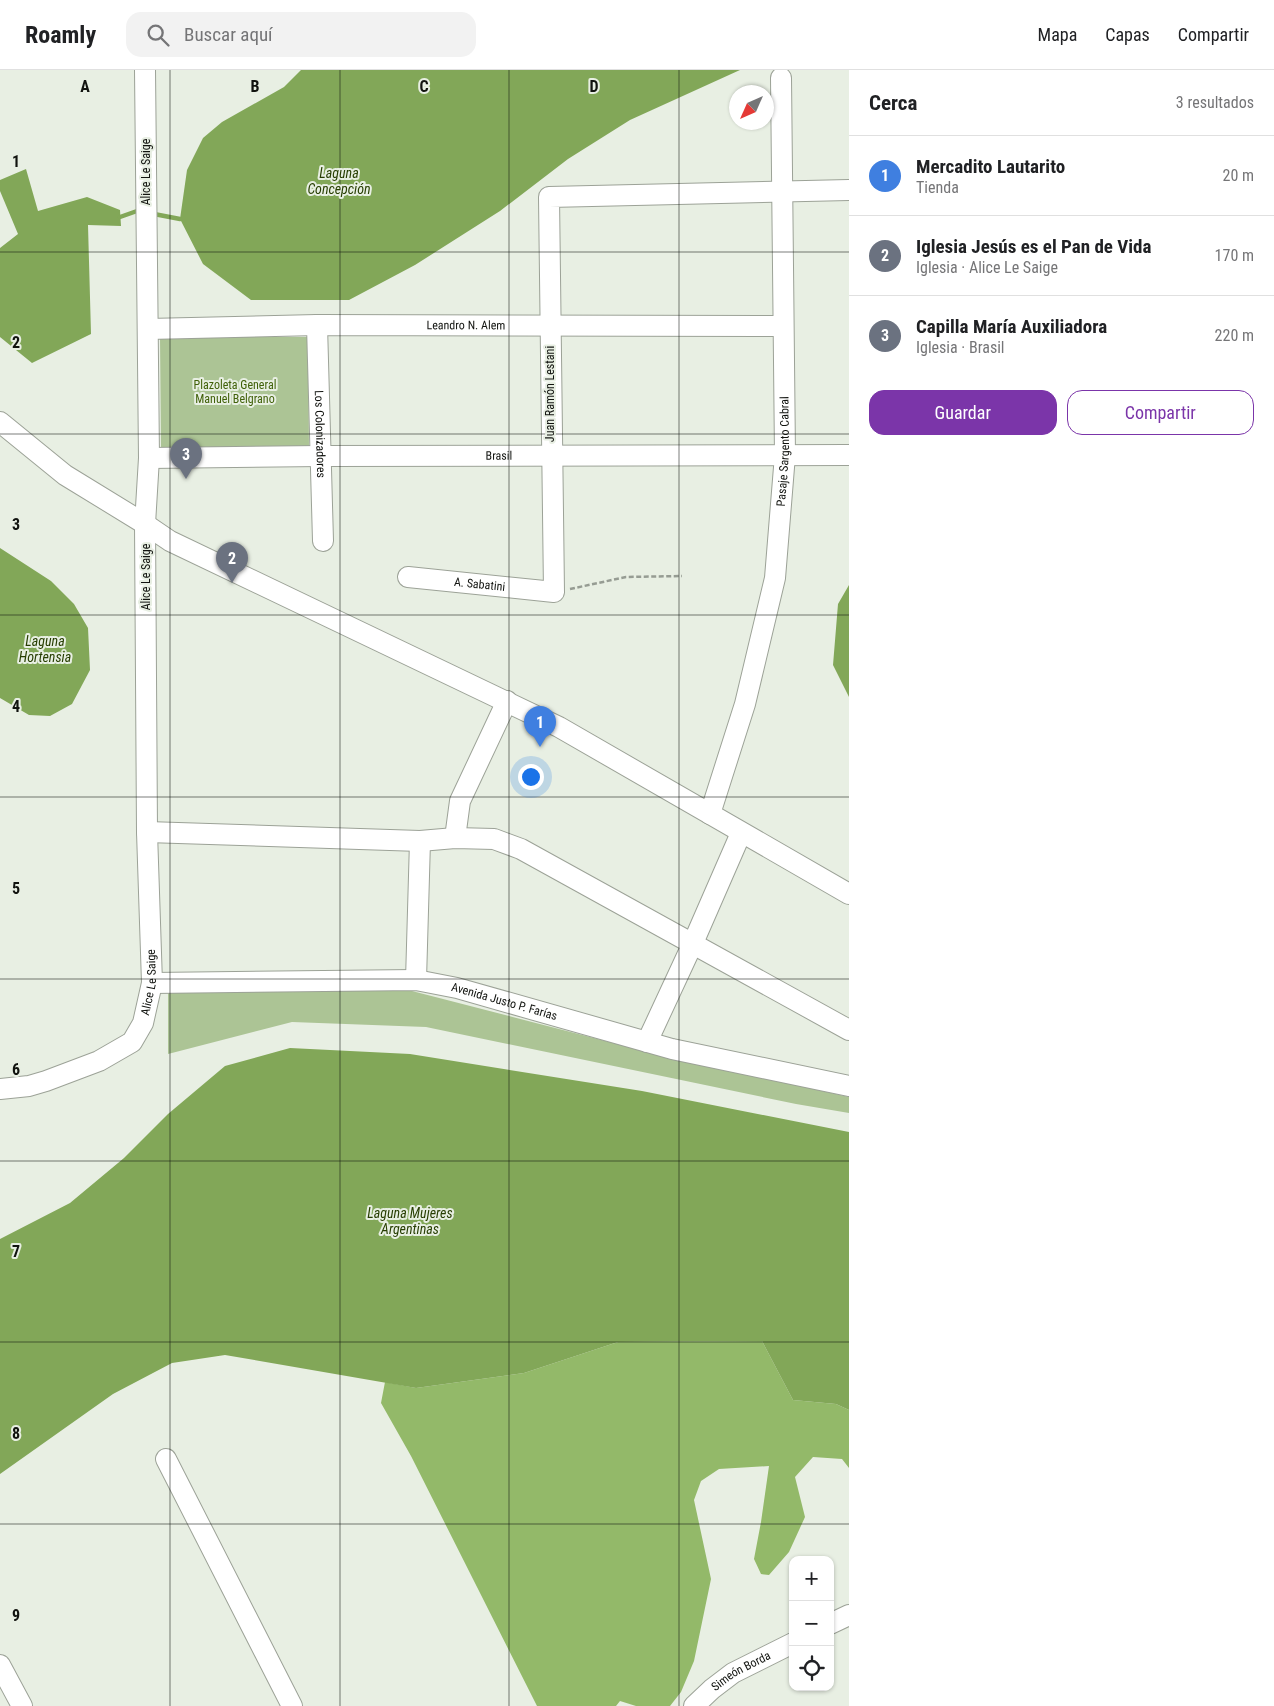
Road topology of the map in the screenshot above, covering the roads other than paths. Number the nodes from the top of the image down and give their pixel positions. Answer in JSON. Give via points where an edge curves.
{"nodes":[{"id":1,"x":146,"y":70,"type":"edge"},
{"id":2,"x":781,"y":78,"type":"dead end"},
{"id":3,"x":849,"y":190,"type":"edge"},
{"id":4,"x":783,"y":192,"type":"junction"},
{"id":5,"x":317,"y":325,"type":"junction"},
{"id":6,"x":550,"y":325,"type":"junction"},
{"id":7,"x":783,"y":326,"type":"junction"},
{"id":8,"x":148,"y":329,"type":"junction"},
{"id":9,"x":0,"y":422,"type":"edge"},
{"id":10,"x":785,"y":455,"type":"junction"},
{"id":11,"x":849,"y":455,"type":"edge"},
{"id":12,"x":320,"y":456,"type":"junction"},
{"id":13,"x":551,"y":456,"type":"junction"},
{"id":14,"x":149,"y":458,"type":"junction"},
{"id":15,"x":145,"y":524,"type":"junction"},
{"id":16,"x":323,"y":541,"type":"dead end"},
{"id":17,"x":408,"y":578,"type":"dead end"},
{"id":18,"x":554,"y":592,"type":"joint"},
{"id":19,"x":507,"y":701,"type":"junction"},
{"id":20,"x":710,"y":814,"type":"junction"},
{"id":21,"x":147,"y":832,"type":"junction"},
{"id":22,"x":741,"y":832,"type":"junction"},
{"id":23,"x":455,"y":838,"type":"junction"},
{"id":24,"x":420,"y":841,"type":"junction"},
{"id":25,"x":849,"y":894,"type":"edge"},
{"id":26,"x":693,"y":944,"type":"junction"},
{"id":27,"x":416,"y":980,"type":"junction"},
{"id":28,"x":152,"y":983,"type":"junction"},
{"id":29,"x":849,"y":1030,"type":"edge"},
{"id":30,"x":647,"y":1042,"type":"junction"},
{"id":31,"x":849,"y":1086,"type":"edge"},
{"id":32,"x":0,"y":1089,"type":"edge"},
{"id":33,"x":166,"y":1459,"type":"dead end"},
{"id":34,"x":849,"y":1615,"type":"edge"},
{"id":35,"x":834,"y":1622,"type":"edge"},
{"id":36,"x":789,"y":1645,"type":"edge"},
{"id":37,"x":0,"y":1665,"type":"edge"},
{"id":38,"x":22,"y":1706,"type":"edge"},
{"id":39,"x":292,"y":1706,"type":"edge"},
{"id":40,"x":694,"y":1706,"type":"edge"}],
"edges":[{"from":1,"to":8,"type":"street","name":"Alice Le Saige"},
{"from":2,"to":4,"type":"street","name":"Pasaje Sargento Cabral"},
{"from":3,"to":4,"type":"street"},
{"from":4,"to":6,"type":"street","name":"Juan Ramón Lestani","via":[[549,197]]},
{"from":4,"to":7,"type":"street","name":"Pasaje Sargento Cabral"},
{"from":5,"to":6,"type":"street","name":"Leandro N. Alem"},
{"from":5,"to":8,"type":"street","name":"Leandro N. Alem"},
{"from":5,"to":12,"type":"street","name":"Los Colonizadores"},
{"from":6,"to":7,"type":"street","name":"Leandro N. Alem"},
{"from":6,"to":13,"type":"street","name":"Juan Ramón Lestani"},
{"from":7,"to":10,"type":"street","name":"Pasaje Sargento Cabral"},
{"from":8,"to":14,"type":"street","name":"Alice Le Saige"},
{"from":9,"to":15,"type":"street","via":[[65,475]]},
{"from":10,"to":11,"type":"street","name":"Brasil"},
{"from":10,"to":13,"type":"street","name":"Brasil"},
{"from":10,"to":20,"type":"street","name":"Pasaje Sargento Cabral","via":[[775,578],[745,704]]},
{"from":12,"to":13,"type":"street","name":"Brasil"},
{"from":12,"to":14,"type":"street","name":"Brasil"},
{"from":12,"to":16,"type":"street","name":"Los Colonizadores"},
{"from":13,"to":18,"type":"street","name":"Juan Ramón Lestani"},
{"from":14,"to":15,"type":"street","name":"Alice Le Saige"},
{"from":15,"to":19,"type":"street","via":[[170,541]]},
{"from":15,"to":21,"type":"street","name":"Alice Le Saige"},
{"from":17,"to":18,"type":"street","name":"A. Sabatini"},
{"from":19,"to":20,"type":"street"},
{"from":19,"to":23,"type":"street","via":[[460,801]]},
{"from":20,"to":22,"type":"street"},
{"from":21,"to":24,"type":"street"},
{"from":21,"to":28,"type":"street","name":"Alice Le Saige"},
{"from":22,"to":25,"type":"street"},
{"from":22,"to":26,"type":"street"},
{"from":23,"to":24,"type":"street"},
{"from":23,"to":26,"type":"street","via":[[494,839],[521,849]]},
{"from":24,"to":27,"type":"street"},
{"from":26,"to":29,"type":"street"},
{"from":26,"to":30,"type":"street"},
{"from":27,"to":28,"type":"street","name":"Avenida Justo P. Farías"},
{"from":27,"to":30,"type":"street","name":"Avenida Justo P. Farías","via":[[457,988]]},
{"from":28,"to":32,"type":"street","name":"Alice Le Saige","via":[[143,1023],[132,1042],[99,1061],[46,1081]]},
{"from":30,"to":31,"type":"street","name":"Avenida Justo P. Farías"},
{"from":33,"to":39,"type":"street"},
{"from":34,"to":35,"type":"street"},
{"from":36,"to":40,"type":"street","name":"Simeón Borda","via":[[733,1673]]},
{"from":37,"to":38,"type":"street"}]}
